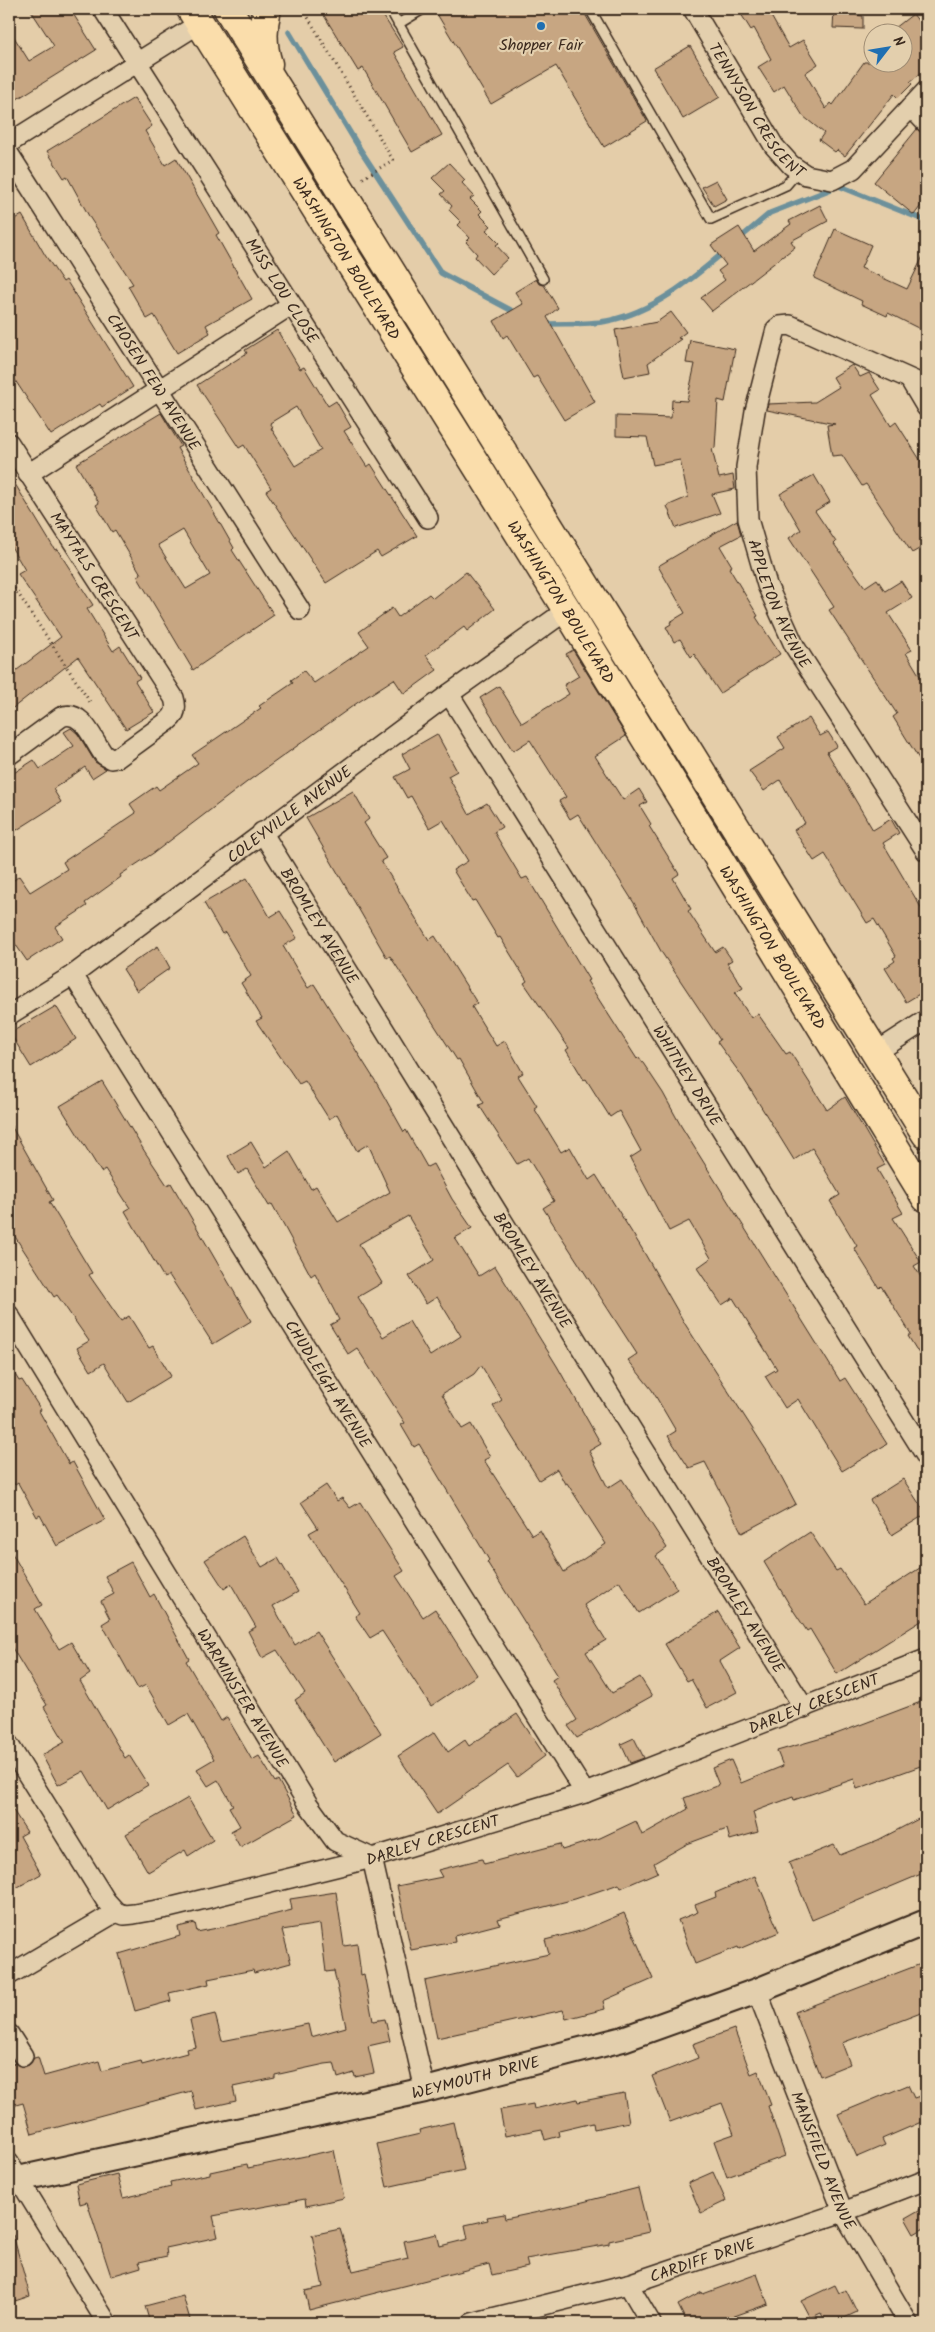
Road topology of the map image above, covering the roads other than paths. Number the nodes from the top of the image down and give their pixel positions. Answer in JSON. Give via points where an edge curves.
{"nodes":[{"id":1,"x":103,"y":9,"type":"edge"},
{"id":2,"x":228,"y":9,"type":"edge"},
{"id":3,"x":267,"y":9,"type":"edge"},
{"id":4,"x":390,"y":9,"type":"edge"},
{"id":5,"x":423,"y":9,"type":"edge"},
{"id":6,"x":590,"y":9,"type":"edge"},
{"id":7,"x":693,"y":9,"type":"edge"},
{"id":8,"x":204,"y":13,"type":"edge"},
{"id":9,"x":398,"y":24,"type":"junction"},
{"id":10,"x":136,"y":62,"type":"junction"},
{"id":11,"x":271,"y":76,"type":"junction"},
{"id":12,"x":926,"y":91,"type":"edge"},
{"id":13,"x":911,"y":107,"type":"junction"},
{"id":14,"x":926,"y":122,"type":"edge"},
{"id":15,"x":9,"y":143,"type":"edge"},
{"id":16,"x":9,"y":154,"type":"edge"},
{"id":17,"x":799,"y":170,"type":"junction"},
{"id":18,"x":543,"y":279,"type":"dead end"},
{"id":19,"x":291,"y":305,"type":"junction"},
{"id":20,"x":918,"y":383,"type":"edge"},
{"id":21,"x":159,"y":390,"type":"junction"},
{"id":22,"x":926,"y":406,"type":"edge"},
{"id":23,"x":9,"y":443,"type":"edge"},
{"id":24,"x":28,"y":474,"type":"junction"},
{"id":25,"x":428,"y":518,"type":"dead end"},
{"id":26,"x":300,"y":610,"type":"dead end"},
{"id":27,"x":567,"y":610,"type":"junction"},
{"id":28,"x":449,"y":694,"type":"junction"},
{"id":29,"x":9,"y":755,"type":"edge"},
{"id":30,"x":262,"y":832,"type":"junction"},
{"id":31,"x":926,"y":851,"type":"edge"},
{"id":32,"x":73,"y":975,"type":"junction"},
{"id":33,"x":9,"y":1016,"type":"edge"},
{"id":34,"x":926,"y":1020,"type":"edge"},
{"id":35,"x":875,"y":1053,"type":"junction"},
{"id":36,"x":926,"y":1134,"type":"edge"},
{"id":37,"x":926,"y":1198,"type":"edge"},
{"id":38,"x":9,"y":1315,"type":"edge"},
{"id":39,"x":926,"y":1456,"type":"edge"},
{"id":40,"x":926,"y":1660,"type":"edge"},
{"id":41,"x":804,"y":1708,"type":"junction"},
{"id":42,"x":9,"y":1745,"type":"edge"},
{"id":43,"x":585,"y":1793,"type":"junction"},
{"id":44,"x":372,"y":1858,"type":"junction"},
{"id":45,"x":116,"y":1912,"type":"junction"},
{"id":46,"x":926,"y":1922,"type":"edge"},
{"id":47,"x":9,"y":1975,"type":"edge"},
{"id":48,"x":757,"y":1991,"type":"junction"},
{"id":49,"x":9,"y":2034,"type":"edge"},
{"id":50,"x":23,"y":2056,"type":"dead end"},
{"id":51,"x":425,"y":2090,"type":"junction"},
{"id":52,"x":12,"y":2174,"type":"edge"},
{"id":53,"x":926,"y":2180,"type":"edge"},
{"id":54,"x":843,"y":2212,"type":"junction"},
{"id":55,"x":628,"y":2284,"type":"junction"},
{"id":56,"x":107,"y":2323,"type":"edge"},
{"id":57,"x":472,"y":2323,"type":"edge"},
{"id":58,"x":651,"y":2323,"type":"edge"},
{"id":59,"x":908,"y":2323,"type":"edge"}],
"edges":[{"from":1,"to":10,"type":"street","name":"MISS LOU CLOSE"},
{"from":2,"to":11,"type":"highway","name":"WASHINGTON BOULEVARD"},
{"from":3,"to":11,"type":"highway","via":[[263,24],[264,49]]},
{"from":4,"to":9,"type":"lane"},
{"from":5,"to":9,"type":"lane"},
{"from":6,"to":17,"type":"lane","via":[[712,219],[786,185]]},
{"from":7,"to":17,"type":"street","name":"TENNYSON CRESCENT","via":[[774,146]]},
{"from":8,"to":10,"type":"street"},
{"from":8,"to":27,"type":"highway","name":"WASHINGTON BOULEVARD"},
{"from":9,"to":18,"type":"lane"},
{"from":10,"to":15,"type":"street"},
{"from":10,"to":19,"type":"street","name":"MISS LOU CLOSE"},
{"from":11,"to":35,"type":"highway","name":"WASHINGTON BOULEVARD"},
{"from":12,"to":13,"type":"street","name":"TENNYSON CRESCENT"},
{"from":13,"to":14,"type":"street"},
{"from":13,"to":17,"type":"street","name":"TENNYSON CRESCENT","via":[[853,169],[832,180],[806,176]]},
{"from":16,"to":21,"type":"street","name":"CHOSEN FEW AVENUE"},
{"from":19,"to":21,"type":"street"},
{"from":19,"to":25,"type":"street","name":"MISS LOU CLOSE"},
{"from":20,"to":22,"type":"street"},
{"from":20,"to":31,"type":"street","name":"APPLETON AVENUE","via":[[790,326],[780,326],[776,328],[755,411],[746,467],[748,519],[767,585],[795,646]]},
{"from":21,"to":24,"type":"street"},
{"from":21,"to":26,"type":"street","name":"CHOSEN FEW AVENUE"},
{"from":23,"to":24,"type":"street","name":"MAYTALS CRESCENT"},
{"from":24,"to":29,"type":"street","name":"MAYTALS CRESCENT","via":[[174,698],[176,709],[172,718],[117,758],[104,756],[80,719],[70,715],[60,717]]},
{"from":27,"to":28,"type":"street","name":"COLEYVILLE AVENUE"},
{"from":27,"to":37,"type":"highway","name":"WASHINGTON BOULEVARD"},
{"from":28,"to":30,"type":"street","name":"COLEYVILLE AVENUE"},
{"from":28,"to":39,"type":"street","name":"WHITNEY DRIVE"},
{"from":30,"to":32,"type":"street","name":"COLEYVILLE AVENUE"},
{"from":30,"to":41,"type":"street","name":"BROMLEY AVENUE"},
{"from":32,"to":33,"type":"street","name":"COLEYVILLE AVENUE"},
{"from":32,"to":43,"type":"street","name":"CHUDLEIGH AVENUE"},
{"from":34,"to":35,"type":"street"},
{"from":35,"to":36,"type":"highway","name":"WASHINGTON BOULEVARD"},
{"from":38,"to":44,"type":"street","name":"WARMINSTER AVENUE","via":[[308,1804],[335,1841]]},
{"from":40,"to":41,"type":"street","name":"DARLEY CRESCENT"},
{"from":41,"to":43,"type":"street","name":"DARLEY CRESCENT"},
{"from":42,"to":45,"type":"street","via":[[95,1884]]},
{"from":43,"to":44,"type":"street","name":"DARLEY CRESCENT"},
{"from":44,"to":45,"type":"street","name":"DARLEY CRESCENT","via":[[168,1908],[124,1915]]},
{"from":44,"to":51,"type":"street"},
{"from":45,"to":47,"type":"street"},
{"from":46,"to":48,"type":"street","name":"WEYMOUTH DRIVE"},
{"from":48,"to":51,"type":"street","name":"WEYMOUTH DRIVE","via":[[623,2038]]},
{"from":48,"to":54,"type":"street","name":"MANSFIELD AVENUE"},
{"from":49,"to":50,"type":"street"},
{"from":51,"to":52,"type":"street","name":"WEYMOUTH DRIVE"},
{"from":52,"to":56,"type":"street"},
{"from":53,"to":54,"type":"street","name":"CARDIFF DRIVE"},
{"from":54,"to":55,"type":"street","name":"CARDIFF DRIVE"},
{"from":54,"to":59,"type":"street","name":"MANSFIELD AVENUE"},
{"from":55,"to":57,"type":"street","name":"CARDIFF DRIVE"},
{"from":55,"to":58,"type":"street"}]}
